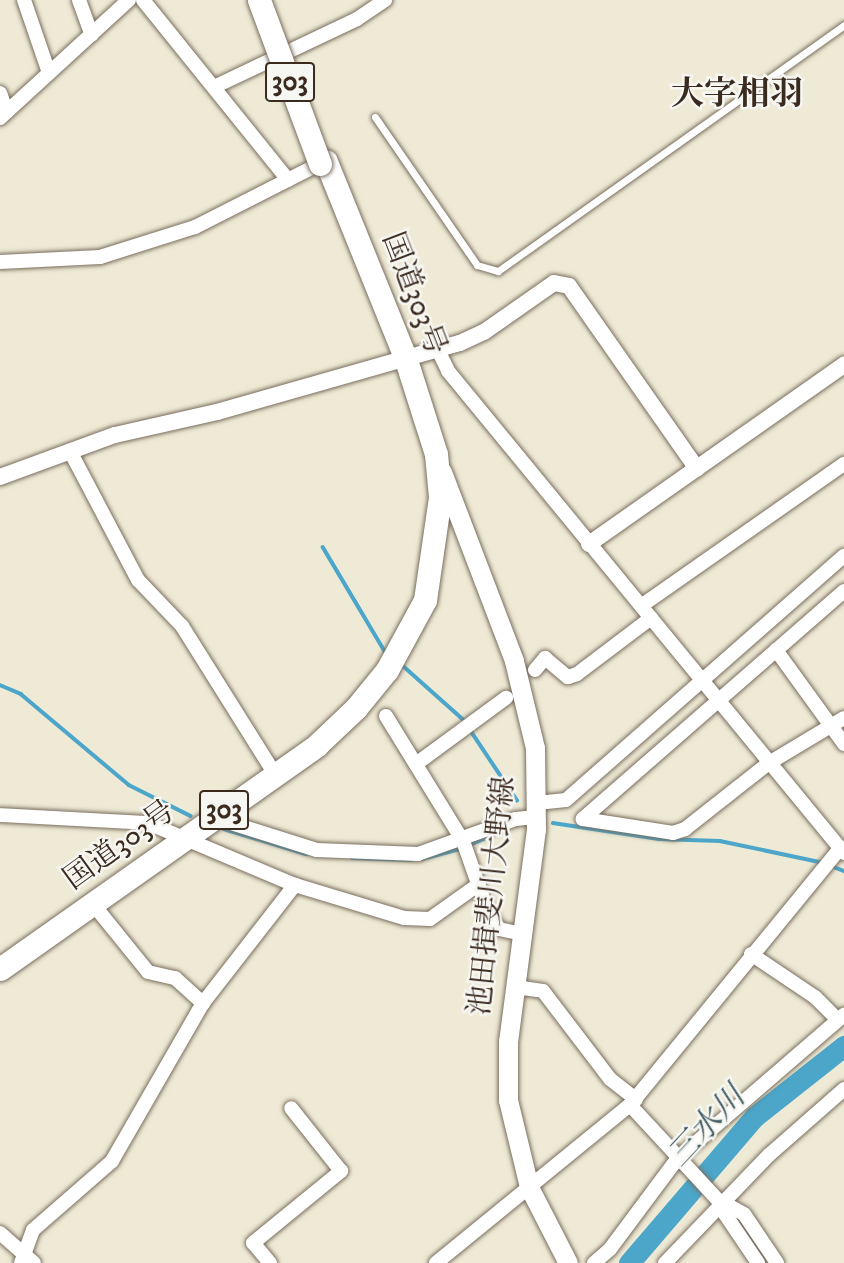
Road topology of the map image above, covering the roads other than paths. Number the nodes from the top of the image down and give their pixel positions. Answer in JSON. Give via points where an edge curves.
{"nodes":[{"id":1,"x":24,"y":0,"type":"edge"},
{"id":2,"x":79,"y":0,"type":"edge"},
{"id":3,"x":130,"y":0,"type":"edge"},
{"id":4,"x":143,"y":0,"type":"edge"},
{"id":5,"x":259,"y":0,"type":"edge"},
{"id":6,"x":267,"y":0,"type":"edge"},
{"id":7,"x":385,"y":0,"type":"edge"},
{"id":8,"x":844,"y":25,"type":"edge"},
{"id":9,"x":92,"y":35,"type":"junction"},
{"id":10,"x":49,"y":73,"type":"junction"},
{"id":11,"x":216,"y":86,"type":"junction"},
{"id":12,"x":0,"y":93,"type":"edge"},
{"id":13,"x":4,"y":115,"type":"edge"},
{"id":14,"x":374,"y":117,"type":"dead end"},
{"id":15,"x":323,"y":162,"type":"junction"},
{"id":16,"x":288,"y":180,"type":"junction"},
{"id":17,"x":0,"y":262,"type":"edge"},
{"id":18,"x":437,"y":348,"type":"junction"},
{"id":19,"x":400,"y":359,"type":"junction"},
{"id":20,"x":844,"y":365,"type":"edge"},
{"id":21,"x":70,"y":451,"type":"junction"},
{"id":22,"x":436,"y":454,"type":"junction"},
{"id":23,"x":844,"y":464,"type":"edge"},
{"id":24,"x":697,"y":469,"type":"junction"},
{"id":25,"x":0,"y":477,"type":"edge"},
{"id":26,"x":589,"y":544,"type":"junction"},
{"id":27,"x":844,"y":556,"type":"edge"},
{"id":28,"x":844,"y":591,"type":"edge"},
{"id":29,"x":641,"y":606,"type":"junction"},
{"id":30,"x":651,"y":618,"type":"junction"},
{"id":31,"x":414,"y":619,"type":"junction"},
{"id":32,"x":776,"y":650,"type":"junction"},
{"id":33,"x":535,"y":670,"type":"dead end"},
{"id":34,"x":701,"y":680,"type":"junction"},
{"id":35,"x":506,"y":698,"type":"dead end"},
{"id":36,"x":718,"y":700,"type":"junction"},
{"id":37,"x":386,"y":716,"type":"dead end"},
{"id":38,"x":838,"y":722,"type":"edge"},
{"id":39,"x":844,"y":744,"type":"edge"},
{"id":40,"x":769,"y":763,"type":"junction"},
{"id":41,"x":416,"y":764,"type":"junction"},
{"id":42,"x":275,"y":774,"type":"junction"},
{"id":43,"x":537,"y":810,"type":"junction"},
{"id":44,"x":218,"y":814,"type":"junction"},
{"id":45,"x":0,"y":815,"type":"edge"},
{"id":46,"x":182,"y":839,"type":"junction"},
{"id":47,"x":463,"y":841,"type":"junction"},
{"id":48,"x":839,"y":854,"type":"edge"},
{"id":49,"x":479,"y":884,"type":"junction"},
{"id":50,"x":295,"y":885,"type":"junction"},
{"id":51,"x":93,"y":904,"type":"junction"},
{"id":52,"x":522,"y":934,"type":"junction"},
{"id":53,"x":751,"y":954,"type":"junction"},
{"id":54,"x":0,"y":969,"type":"edge"},
{"id":55,"x":515,"y":987,"type":"junction"},
{"id":56,"x":203,"y":1003,"type":"junction"},
{"id":57,"x":841,"y":1017,"type":"edge"},
{"id":58,"x":844,"y":1089,"type":"edge"},
{"id":59,"x":633,"y":1102,"type":"junction"},
{"id":60,"x":291,"y":1108,"type":"dead end"},
{"id":61,"x":679,"y":1162,"type":"junction"},
{"id":62,"x":529,"y":1187,"type":"junction"},
{"id":63,"x":721,"y":1201,"type":"junction"},
{"id":64,"x":0,"y":1233,"type":"edge"},
{"id":65,"x":27,"y":1261,"type":"edge"},
{"id":66,"x":270,"y":1263,"type":"edge"},
{"id":67,"x":436,"y":1263,"type":"edge"},
{"id":68,"x":568,"y":1263,"type":"edge"},
{"id":69,"x":594,"y":1263,"type":"edge"},
{"id":70,"x":665,"y":1263,"type":"edge"},
{"id":71,"x":758,"y":1263,"type":"edge"},
{"id":72,"x":777,"y":1263,"type":"edge"}],
"edges":[{"from":1,"to":10,"type":"street"},
{"from":2,"to":9,"type":"street"},
{"from":3,"to":9,"type":"street"},
{"from":4,"to":11,"type":"street"},
{"from":5,"to":15,"type":"highway","name":"国道303号","number":"303","bridge":true},
{"from":6,"to":15,"type":"highway","name":"国道303号","number":"303"},
{"from":7,"to":11,"type":"street","via":[[357,19]]},
{"from":8,"to":14,"type":"lane","via":[[498,271],[477,265]]},
{"from":9,"to":10,"type":"street"},
{"from":10,"to":13,"type":"street"},
{"from":11,"to":16,"type":"street"},
{"from":12,"to":13,"type":"street"},
{"from":15,"to":16,"type":"street"},
{"from":15,"to":19,"type":"highway","name":"国道303号","number":"303"},
{"from":16,"to":17,"type":"street","via":[[195,227],[100,257]]},
{"from":18,"to":19,"type":"street"},
{"from":18,"to":24,"type":"street","via":[[484,332],[554,283],[569,286]]},
{"from":18,"to":26,"type":"street","via":[[448,370]]},
{"from":19,"to":21,"type":"street"},
{"from":19,"to":22,"type":"highway","name":"国道303号","number":"303"},
{"from":19,"to":31,"type":"highway","name":"国道303号","number":"303","via":[[425,456],[429,497],[429,541]]},
{"from":20,"to":24,"type":"street"},
{"from":21,"to":25,"type":"street"},
{"from":21,"to":42,"type":"street","via":[[138,580],[183,626]]},
{"from":22,"to":31,"type":"highway","name":"国道303号","number":"303","via":[[440,496],[437,539],[425,600]]},
{"from":22,"to":43,"type":"main road","name":"池田揖斐川大野線","via":[[528,710]]},
{"from":23,"to":29,"type":"street"},
{"from":24,"to":26,"type":"street"},
{"from":26,"to":29,"type":"street"},
{"from":27,"to":34,"type":"street"},
{"from":28,"to":32,"type":"street"},
{"from":29,"to":30,"type":"street"},
{"from":30,"to":33,"type":"street","via":[[577,674],[568,677],[545,658]]},
{"from":30,"to":34,"type":"street"},
{"from":31,"to":42,"type":"highway","name":"国道303号","number":"303","via":[[387,670],[356,708],[317,745]]},
{"from":32,"to":36,"type":"street"},
{"from":32,"to":38,"type":"street"},
{"from":34,"to":36,"type":"street"},
{"from":34,"to":43,"type":"street","via":[[566,800]]},
{"from":35,"to":41,"type":"street"},
{"from":36,"to":40,"type":"street"},
{"from":36,"to":40,"type":"street","via":[[583,819],[674,833],[710,812]]},
{"from":37,"to":41,"type":"street"},
{"from":38,"to":39,"type":"street"},
{"from":38,"to":40,"type":"street"},
{"from":40,"to":48,"type":"street"},
{"from":41,"to":47,"type":"street"},
{"from":42,"to":44,"type":"highway","name":"国道303号","number":"303"},
{"from":43,"to":47,"type":"street"},
{"from":43,"to":52,"type":"main road","name":"池田揖斐川大野線"},
{"from":44,"to":46,"type":"highway","name":"国道303号","number":"303"},
{"from":44,"to":47,"type":"street","via":[[228,822],[317,850],[418,855]]},
{"from":45,"to":46,"type":"street","via":[[148,823]]},
{"from":46,"to":50,"type":"street","via":[[281,875]]},
{"from":46,"to":51,"type":"highway","name":"国道303号","number":"303"},
{"from":47,"to":49,"type":"street"},
{"from":48,"to":53,"type":"street"},
{"from":49,"to":50,"type":"street","via":[[430,919],[404,918]]},
{"from":49,"to":52,"type":"street","via":[[499,929]]},
{"from":50,"to":56,"type":"street"},
{"from":51,"to":54,"type":"highway","name":"国道303号","number":"303"},
{"from":51,"to":56,"type":"street","via":[[148,972],[175,978]]},
{"from":52,"to":55,"type":"main road","name":"池田揖斐川大野線"},
{"from":53,"to":57,"type":"street"},
{"from":53,"to":59,"type":"street"},
{"from":55,"to":59,"type":"street","via":[[543,990],[610,1079]]},
{"from":55,"to":62,"type":"main road","name":"池田揖斐川大野線","via":[[508,1100]]},
{"from":56,"to":65,"type":"street","via":[[112,1161],[33,1230]]},
{"from":57,"to":61,"type":"street"},
{"from":58,"to":63,"type":"street"},
{"from":59,"to":61,"type":"street"},
{"from":59,"to":62,"type":"street"},
{"from":60,"to":66,"type":"street","via":[[341,1171],[253,1243]]},
{"from":61,"to":63,"type":"street"},
{"from":61,"to":69,"type":"street"},
{"from":62,"to":67,"type":"street"},
{"from":62,"to":68,"type":"main road","name":"池田揖斐川大野線"},
{"from":63,"to":70,"type":"street"},
{"from":63,"to":71,"type":"street"},
{"from":63,"to":72,"type":"street","via":[[744,1214]]},
{"from":64,"to":65,"type":"street"}]}
